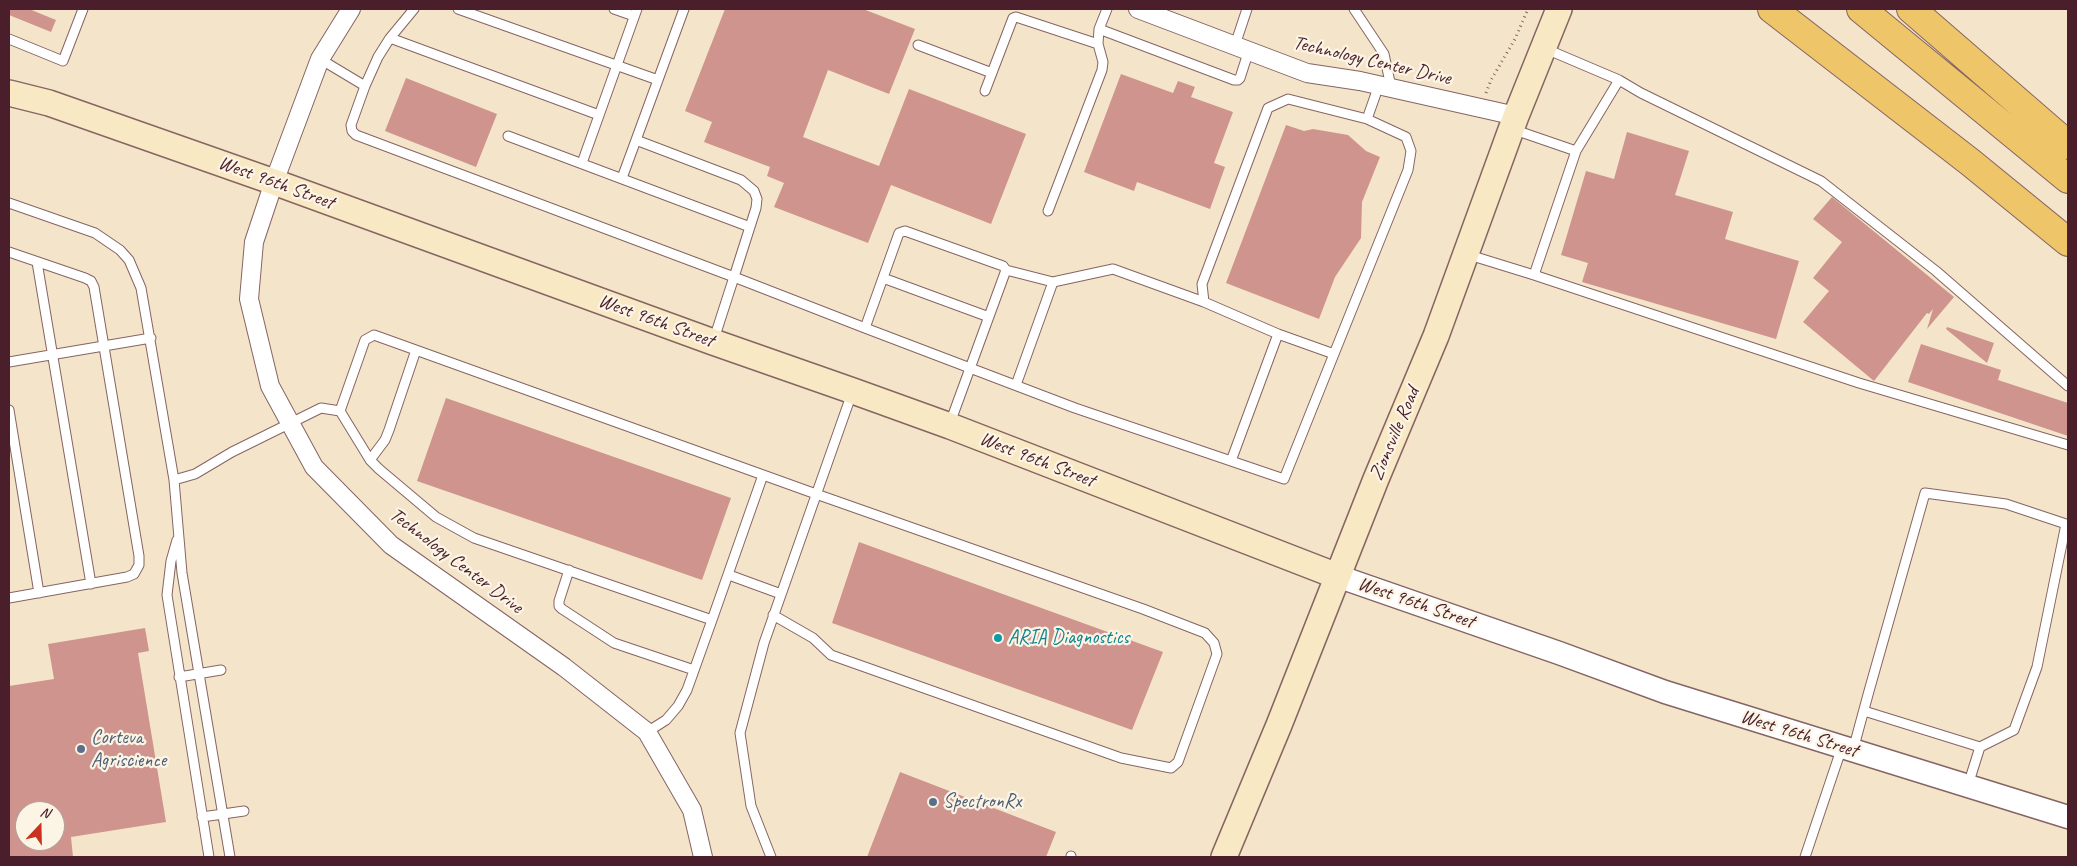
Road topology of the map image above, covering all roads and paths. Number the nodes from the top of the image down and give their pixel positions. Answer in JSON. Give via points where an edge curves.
{"nodes":[{"id":1,"x":83,"y":9,"type":"edge"},
{"id":2,"x":352,"y":9,"type":"edge"},
{"id":3,"x":414,"y":9,"type":"edge"},
{"id":4,"x":458,"y":9,"type":"edge"},
{"id":5,"x":614,"y":9,"type":"edge"},
{"id":6,"x":684,"y":9,"type":"edge"},
{"id":7,"x":1107,"y":9,"type":"edge"},
{"id":8,"x":1138,"y":9,"type":"edge"},
{"id":9,"x":1248,"y":9,"type":"edge"},
{"id":10,"x":1354,"y":9,"type":"edge"},
{"id":11,"x":1528,"y":9,"type":"edge"},
{"id":12,"x":1559,"y":9,"type":"edge"},
{"id":13,"x":1772,"y":9,"type":"edge"},
{"id":14,"x":1802,"y":9,"type":"edge"},
{"id":15,"x":1861,"y":9,"type":"edge"},
{"id":16,"x":1911,"y":9,"type":"edge"},
{"id":17,"x":636,"y":13,"type":"edge"},
{"id":18,"x":1099,"y":30,"type":"junction"},
{"id":19,"x":390,"y":38,"type":"junction"},
{"id":20,"x":9,"y":39,"type":"edge"},
{"id":21,"x":1098,"y":44,"type":"junction"},
{"id":22,"x":918,"y":45,"type":"dead end"},
{"id":23,"x":1242,"y":48,"type":"junction"},
{"id":24,"x":1543,"y":48,"type":"junction"},
{"id":25,"x":320,"y":59,"type":"junction"},
{"id":26,"x":617,"y":65,"type":"junction"},
{"id":27,"x":992,"y":73,"type":"junction"},
{"id":28,"x":658,"y":80,"type":"junction"},
{"id":29,"x":1619,"y":80,"type":"junction"},
{"id":30,"x":365,"y":86,"type":"junction"},
{"id":31,"x":1385,"y":86,"type":"junction"},
{"id":32,"x":985,"y":91,"type":"dead end"},
{"id":33,"x":9,"y":94,"type":"edge"},
{"id":34,"x":1480,"y":108,"type":"junction"},
{"id":35,"x":600,"y":114,"type":"junction"},
{"id":36,"x":1367,"y":119,"type":"junction"},
{"id":37,"x":1513,"y":122,"type":"junction"},
{"id":38,"x":508,"y":136,"type":"dead end"},
{"id":39,"x":636,"y":140,"type":"junction"},
{"id":40,"x":2068,"y":145,"type":"edge"},
{"id":41,"x":1576,"y":151,"type":"junction"},
{"id":42,"x":582,"y":164,"type":"junction"},
{"id":43,"x":622,"y":178,"type":"junction"},
{"id":44,"x":2068,"y":179,"type":"edge"},
{"id":45,"x":274,"y":182,"type":"junction"},
{"id":46,"x":9,"y":203,"type":"edge"},
{"id":47,"x":1048,"y":210,"type":"dead end"},
{"id":48,"x":750,"y":226,"type":"junction"},
{"id":49,"x":2068,"y":240,"type":"edge"},
{"id":50,"x":9,"y":252,"type":"edge"},
{"id":51,"x":1466,"y":253,"type":"junction"},
{"id":52,"x":37,"y":262,"type":"junction"},
{"id":53,"x":1006,"y":270,"type":"junction"},
{"id":54,"x":1534,"y":275,"type":"junction"},
{"id":55,"x":734,"y":277,"type":"junction"},
{"id":56,"x":883,"y":278,"type":"junction"},
{"id":57,"x":1053,"y":282,"type":"junction"},
{"id":58,"x":1204,"y":302,"type":"junction"},
{"id":59,"x":989,"y":317,"type":"junction"},
{"id":60,"x":865,"y":328,"type":"junction"},
{"id":61,"x":1278,"y":334,"type":"junction"},
{"id":62,"x":151,"y":338,"type":"junction"},
{"id":63,"x":713,"y":342,"type":"junction"},
{"id":64,"x":104,"y":346,"type":"junction"},
{"id":65,"x":416,"y":350,"type":"junction"},
{"id":66,"x":52,"y":354,"type":"junction"},
{"id":67,"x":1334,"y":354,"type":"junction"},
{"id":68,"x":9,"y":362,"type":"edge"},
{"id":69,"x":971,"y":368,"type":"junction"},
{"id":70,"x":1016,"y":385,"type":"junction"},
{"id":71,"x":2068,"y":386,"type":"edge"},
{"id":72,"x":853,"y":391,"type":"junction"},
{"id":73,"x":9,"y":410,"type":"edge"},
{"id":74,"x":340,"y":411,"type":"junction"},
{"id":75,"x":289,"y":422,"type":"junction"},
{"id":76,"x":950,"y":426,"type":"junction"},
{"id":77,"x":2068,"y":446,"type":"edge"},
{"id":78,"x":370,"y":460,"type":"junction"},
{"id":79,"x":1231,"y":462,"type":"junction"},
{"id":80,"x":763,"y":475,"type":"junction"},
{"id":81,"x":174,"y":480,"type":"junction"},
{"id":82,"x":816,"y":494,"type":"junction"},
{"id":83,"x":179,"y":532,"type":"junction"},
{"id":84,"x":569,"y":570,"type":"junction"},
{"id":85,"x":729,"y":575,"type":"junction"},
{"id":86,"x":1337,"y":576,"type":"junction"},
{"id":87,"x":91,"y":584,"type":"junction"},
{"id":88,"x":40,"y":593,"type":"junction"},
{"id":89,"x":781,"y":594,"type":"junction"},
{"id":90,"x":9,"y":598,"type":"edge"},
{"id":91,"x":773,"y":616,"type":"junction"},
{"id":92,"x":712,"y":620,"type":"junction"},
{"id":93,"x":221,"y":670,"type":"dead end"},
{"id":94,"x":694,"y":670,"type":"junction"},
{"id":95,"x":199,"y":674,"type":"junction"},
{"id":96,"x":179,"y":677,"type":"junction"},
{"id":97,"x":1864,"y":711,"type":"junction"},
{"id":98,"x":647,"y":732,"type":"junction"},
{"id":99,"x":1980,"y":747,"type":"junction"},
{"id":100,"x":1848,"y":749,"type":"junction"},
{"id":101,"x":1968,"y":786,"type":"junction"},
{"id":102,"x":244,"y":811,"type":"dead end"},
{"id":103,"x":222,"y":814,"type":"junction"},
{"id":104,"x":2068,"y":816,"type":"edge"},
{"id":105,"x":202,"y":817,"type":"junction"},
{"id":106,"x":209,"y":857,"type":"edge"},
{"id":107,"x":230,"y":857,"type":"edge"},
{"id":108,"x":704,"y":857,"type":"edge"},
{"id":109,"x":772,"y":857,"type":"edge"},
{"id":110,"x":1224,"y":857,"type":"edge"},
{"id":111,"x":1804,"y":857,"type":"edge"}],
"edges":[{"from":1,"to":20,"type":"lane","via":[[63,61]]},
{"from":2,"to":25,"type":"street","name":"Technology Center Drive"},
{"from":3,"to":19,"type":"lane"},
{"from":4,"to":26,"type":"lane"},
{"from":5,"to":17,"type":"lane"},
{"from":6,"to":28,"type":"lane"},
{"from":7,"to":18,"type":"lane"},
{"from":8,"to":23,"type":"street","name":"Technology Center Drive"},
{"from":9,"to":23,"type":"lane"},
{"from":10,"to":31,"type":"lane","via":[[1384,54]]},
{"from":11,"to":34,"type":"path"},
{"from":12,"to":24,"type":"main road","name":"Zionsville Road"},
{"from":13,"to":49,"type":"highway"},
{"from":14,"to":49,"type":"highway","via":[[1979,154]]},
{"from":15,"to":44,"type":"highway"},
{"from":16,"to":40,"type":"highway"},
{"from":17,"to":26,"type":"lane"},
{"from":18,"to":21,"type":"lane"},
{"from":18,"to":23,"type":"lane","via":[[1234,80],[1240,78]]},
{"from":19,"to":30,"type":"lane"},
{"from":19,"to":35,"type":"lane"},
{"from":21,"to":27,"type":"lane","via":[[1016,17]]},
{"from":21,"to":47,"type":"lane","via":[[1102,70]]},
{"from":22,"to":27,"type":"lane"},
{"from":23,"to":31,"type":"street","name":"Technology Center Drive","via":[[1308,73]]},
{"from":24,"to":29,"type":"lane"},
{"from":24,"to":37,"type":"main road","name":"Zionsville Road"},
{"from":25,"to":30,"type":"lane"},
{"from":25,"to":45,"type":"street","name":"Technology Center Drive"},
{"from":26,"to":28,"type":"lane"},
{"from":26,"to":35,"type":"lane"},
{"from":27,"to":32,"type":"lane"},
{"from":28,"to":39,"type":"lane"},
{"from":29,"to":41,"type":"lane"},
{"from":29,"to":71,"type":"lane","via":[[1821,181],[1936,270]]},
{"from":30,"to":55,"type":"lane","via":[[351,125],[356,135]]},
{"from":31,"to":34,"type":"street","name":"Technology Center Drive"},
{"from":31,"to":36,"type":"lane"},
{"from":33,"to":45,"type":"main road","name":"West 96th Street","via":[[48,103]]},
{"from":34,"to":37,"type":"street","name":"Technology Center Drive"},
{"from":35,"to":42,"type":"lane"},
{"from":36,"to":58,"type":"lane","via":[[1288,99],[1268,108],[1202,284]]},
{"from":36,"to":67,"type":"lane","via":[[1406,137],[1412,151],[1408,170]]},
{"from":37,"to":41,"type":"lane"},
{"from":37,"to":51,"type":"main road","name":"Zionsville Road"},
{"from":38,"to":42,"type":"lane"},
{"from":39,"to":43,"type":"lane"},
{"from":39,"to":48,"type":"lane","via":[[748,184],[757,199]]},
{"from":41,"to":54,"type":"lane"},
{"from":42,"to":43,"type":"lane"},
{"from":43,"to":48,"type":"lane"},
{"from":45,"to":63,"type":"main road","name":"West 96th Street"},
{"from":45,"to":75,"type":"street","name":"Technology Center Drive","via":[[254,242],[249,299],[270,386]]},
{"from":46,"to":62,"type":"lane","via":[[95,234],[120,250],[139,280]]},
{"from":48,"to":55,"type":"lane"},
{"from":50,"to":52,"type":"lane"},
{"from":51,"to":54,"type":"lane"},
{"from":51,"to":86,"type":"main road","name":"Zionsville Road","via":[[1436,336]]},
{"from":52,"to":64,"type":"lane","via":[[91,281]]},
{"from":52,"to":66,"type":"lane"},
{"from":53,"to":56,"type":"lane","via":[[1003,266],[905,231],[899,233]]},
{"from":53,"to":57,"type":"lane"},
{"from":53,"to":59,"type":"lane"},
{"from":54,"to":77,"type":"lane","via":[[1858,382]]},
{"from":55,"to":60,"type":"lane"},
{"from":55,"to":63,"type":"lane"},
{"from":56,"to":59,"type":"lane"},
{"from":56,"to":60,"type":"lane"},
{"from":57,"to":58,"type":"lane","via":[[1113,270]]},
{"from":57,"to":70,"type":"lane"},
{"from":58,"to":61,"type":"lane"},
{"from":59,"to":69,"type":"lane"},
{"from":60,"to":69,"type":"lane"},
{"from":61,"to":67,"type":"lane"},
{"from":61,"to":79,"type":"lane"},
{"from":62,"to":64,"type":"lane"},
{"from":62,"to":81,"type":"lane"},
{"from":63,"to":72,"type":"main road","name":"West 96th Street"},
{"from":64,"to":66,"type":"lane"},
{"from":64,"to":87,"type":"lane","via":[[139,565],[128,577]]},
{"from":65,"to":74,"type":"lane","via":[[374,334],[369,336]]},
{"from":65,"to":78,"type":"lane","via":[[385,440]]},
{"from":65,"to":80,"type":"lane"},
{"from":66,"to":68,"type":"lane"},
{"from":66,"to":87,"type":"lane"},
{"from":67,"to":79,"type":"lane","via":[[1284,479]]},
{"from":69,"to":70,"type":"lane"},
{"from":69,"to":76,"type":"lane"},
{"from":70,"to":79,"type":"lane"},
{"from":72,"to":76,"type":"main road","name":"West 96th Street"},
{"from":72,"to":82,"type":"lane"},
{"from":73,"to":88,"type":"lane"},
{"from":74,"to":75,"type":"lane","via":[[321,408]]},
{"from":74,"to":78,"type":"lane"},
{"from":75,"to":81,"type":"lane","via":[[195,474]]},
{"from":75,"to":98,"type":"street","name":"Technology Center Drive","via":[[314,467],[391,545],[564,667]]},
{"from":76,"to":86,"type":"main road","name":"West 96th Street"},
{"from":78,"to":84,"type":"lane","via":[[436,517],[474,538]]},
{"from":80,"to":82,"type":"lane"},
{"from":80,"to":85,"type":"lane"},
{"from":81,"to":83,"type":"lane"},
{"from":82,"to":89,"type":"lane"},
{"from":82,"to":91,"type":"lane","via":[[1205,633],[1214,643],[1217,654],[1178,762],[1171,768],[1121,758],[831,655],[814,638]]},
{"from":83,"to":95,"type":"lane","via":[[182,573]]},
{"from":83,"to":96,"type":"lane","via":[[167,595]]},
{"from":84,"to":92,"type":"lane"},
{"from":84,"to":94,"type":"lane","via":[[559,601],[562,609],[614,643]]},
{"from":85,"to":89,"type":"lane"},
{"from":85,"to":92,"type":"lane"},
{"from":86,"to":100,"type":"street","name":"West 96th Street","via":[[1665,692]]},
{"from":86,"to":110,"type":"main road","name":"Zionsville Road"},
{"from":87,"to":88,"type":"lane"},
{"from":88,"to":90,"type":"lane"},
{"from":89,"to":91,"type":"lane"},
{"from":91,"to":109,"type":"lane","via":[[740,733],[751,806]]},
{"from":92,"to":94,"type":"lane"},
{"from":93,"to":95,"type":"lane"},
{"from":94,"to":98,"type":"lane","via":[[678,706],[666,720]]},
{"from":95,"to":96,"type":"lane"},
{"from":95,"to":103,"type":"lane"},
{"from":96,"to":105,"type":"lane"},
{"from":97,"to":99,"type":"lane"},
{"from":97,"to":99,"type":"lane","via":[[1925,493],[2006,504],[2066,524],[2037,667],[2014,730]]},
{"from":97,"to":100,"type":"lane"},
{"from":98,"to":108,"type":"street","name":"Technology Center Drive","via":[[692,810]]},
{"from":99,"to":101,"type":"lane"},
{"from":100,"to":101,"type":"street","name":"West 96th Street"},
{"from":100,"to":111,"type":"lane"},
{"from":101,"to":104,"type":"street","name":"West 96th Street"},
{"from":102,"to":103,"type":"lane"},
{"from":103,"to":105,"type":"lane"},
{"from":103,"to":107,"type":"lane"},
{"from":105,"to":106,"type":"lane"}]}
